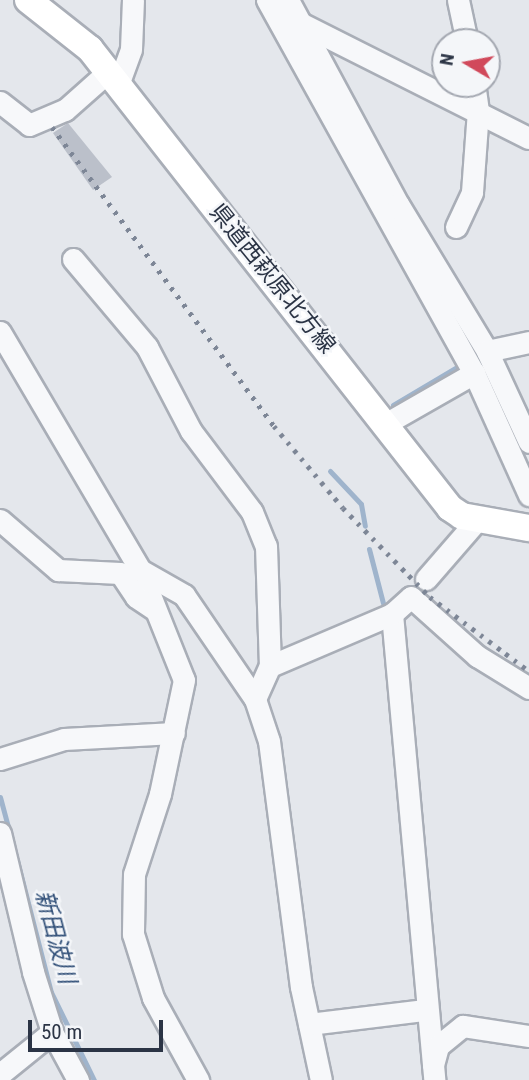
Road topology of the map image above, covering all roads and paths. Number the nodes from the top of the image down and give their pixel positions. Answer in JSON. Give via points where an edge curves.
{"nodes":[{"id":1,"x":28,"y":0,"type":"edge"},
{"id":2,"x":133,"y":0,"type":"edge"},
{"id":3,"x":458,"y":0,"type":"edge"},
{"id":4,"x":271,"y":2,"type":"edge"},
{"id":5,"x":300,"y":23,"type":"junction"},
{"id":6,"x":464,"y":28,"type":"edge"},
{"id":7,"x":113,"y":78,"type":"junction"},
{"id":8,"x":476,"y":98,"type":"edge"},
{"id":9,"x":0,"y":102,"type":"edge"},
{"id":10,"x":478,"y":111,"type":"junction"},
{"id":11,"x":529,"y":138,"type":"edge"},
{"id":12,"x":456,"y":227,"type":"dead end"},
{"id":13,"x":74,"y":259,"type":"dead end"},
{"id":14,"x":0,"y":332,"type":"edge"},
{"id":15,"x":529,"y":342,"type":"edge"},
{"id":16,"x":487,"y":351,"type":"junction"},
{"id":17,"x":474,"y":373,"type":"junction"},
{"id":18,"x":385,"y":424,"type":"junction"},
{"id":19,"x":529,"y":442,"type":"edge"},
{"id":20,"x":529,"y":495,"type":"edge"},
{"id":21,"x":478,"y":519,"type":"junction"},
{"id":22,"x":0,"y":520,"type":"edge"},
{"id":23,"x":529,"y":528,"type":"edge"},
{"id":24,"x":140,"y":570,"type":"junction"},
{"id":25,"x":426,"y":579,"type":"dead end"},
{"id":26,"x":158,"y":612,"type":"junction"},
{"id":27,"x":392,"y":614,"type":"junction"},
{"id":28,"x":270,"y":666,"type":"junction"},
{"id":29,"x":529,"y":688,"type":"edge"},
{"id":30,"x":254,"y":699,"type":"junction"},
{"id":31,"x":174,"y":733,"type":"junction"},
{"id":32,"x":0,"y":759,"type":"edge"},
{"id":33,"x":0,"y":833,"type":"edge"},
{"id":34,"x":425,"y":1010,"type":"junction"},
{"id":35,"x":309,"y":1024,"type":"junction"},
{"id":36,"x":52,"y":1032,"type":"junction"},
{"id":37,"x":529,"y":1036,"type":"edge"},
{"id":38,"x":0,"y":1074,"type":"edge"},
{"id":39,"x":434,"y":1074,"type":"edge"},
{"id":40,"x":78,"y":1080,"type":"edge"},
{"id":41,"x":198,"y":1080,"type":"edge"},
{"id":42,"x":321,"y":1080,"type":"edge"}],
"edges":[{"from":1,"to":7,"type":"main road","name":"県道西萩原北方線","via":[[73,30]]},
{"from":2,"to":7,"type":"street","via":[[131,49]]},
{"from":3,"to":6,"type":"street"},
{"from":4,"to":5,"type":"street"},
{"from":4,"to":17,"type":"street"},
{"from":5,"to":10,"type":"street"},
{"from":5,"to":16,"type":"street","via":[[398,204]]},
{"from":7,"to":9,"type":"street","via":[[65,110],[29,125]]},
{"from":7,"to":18,"type":"main road","name":"県道西萩原北方線"},
{"from":8,"to":10,"type":"street"},
{"from":10,"to":11,"type":"street"},
{"from":10,"to":12,"type":"street","via":[[472,192]]},
{"from":13,"to":28,"type":"street","via":[[147,347],[191,432],[252,512],[266,546]]},
{"from":14,"to":24,"type":"street"},
{"from":15,"to":16,"type":"street"},
{"from":16,"to":19,"type":"street"},
{"from":17,"to":18,"type":"street"},
{"from":17,"to":20,"type":"street"},
{"from":18,"to":21,"type":"main road","name":"県道西萩原北方線","via":[[450,508]]},
{"from":21,"to":23,"type":"main road","name":"県道西萩原北方線"},
{"from":21,"to":25,"type":"street"},
{"from":22,"to":26,"type":"street","via":[[58,570],[120,573],[136,597]]},
{"from":24,"to":26,"type":"street"},
{"from":24,"to":30,"type":"street","via":[[184,595]]},
{"from":26,"to":31,"type":"street","via":[[184,680]]},
{"from":27,"to":28,"type":"street"},
{"from":27,"to":29,"type":"street","via":[[411,597],[477,656]]},
{"from":27,"to":34,"type":"street"},
{"from":28,"to":30,"type":"street"},
{"from":30,"to":35,"type":"street","via":[[269,741]]},
{"from":31,"to":32,"type":"street","via":[[64,739]]},
{"from":31,"to":41,"type":"street","via":[[134,874],[133,934],[153,998]]},
{"from":33,"to":36,"type":"street"},
{"from":34,"to":35,"type":"street"},
{"from":34,"to":39,"type":"street"},
{"from":35,"to":42,"type":"street"},
{"from":36,"to":38,"type":"street"},
{"from":36,"to":40,"type":"street"},
{"from":37,"to":39,"type":"street","via":[[463,1026],[438,1046]]}]}
